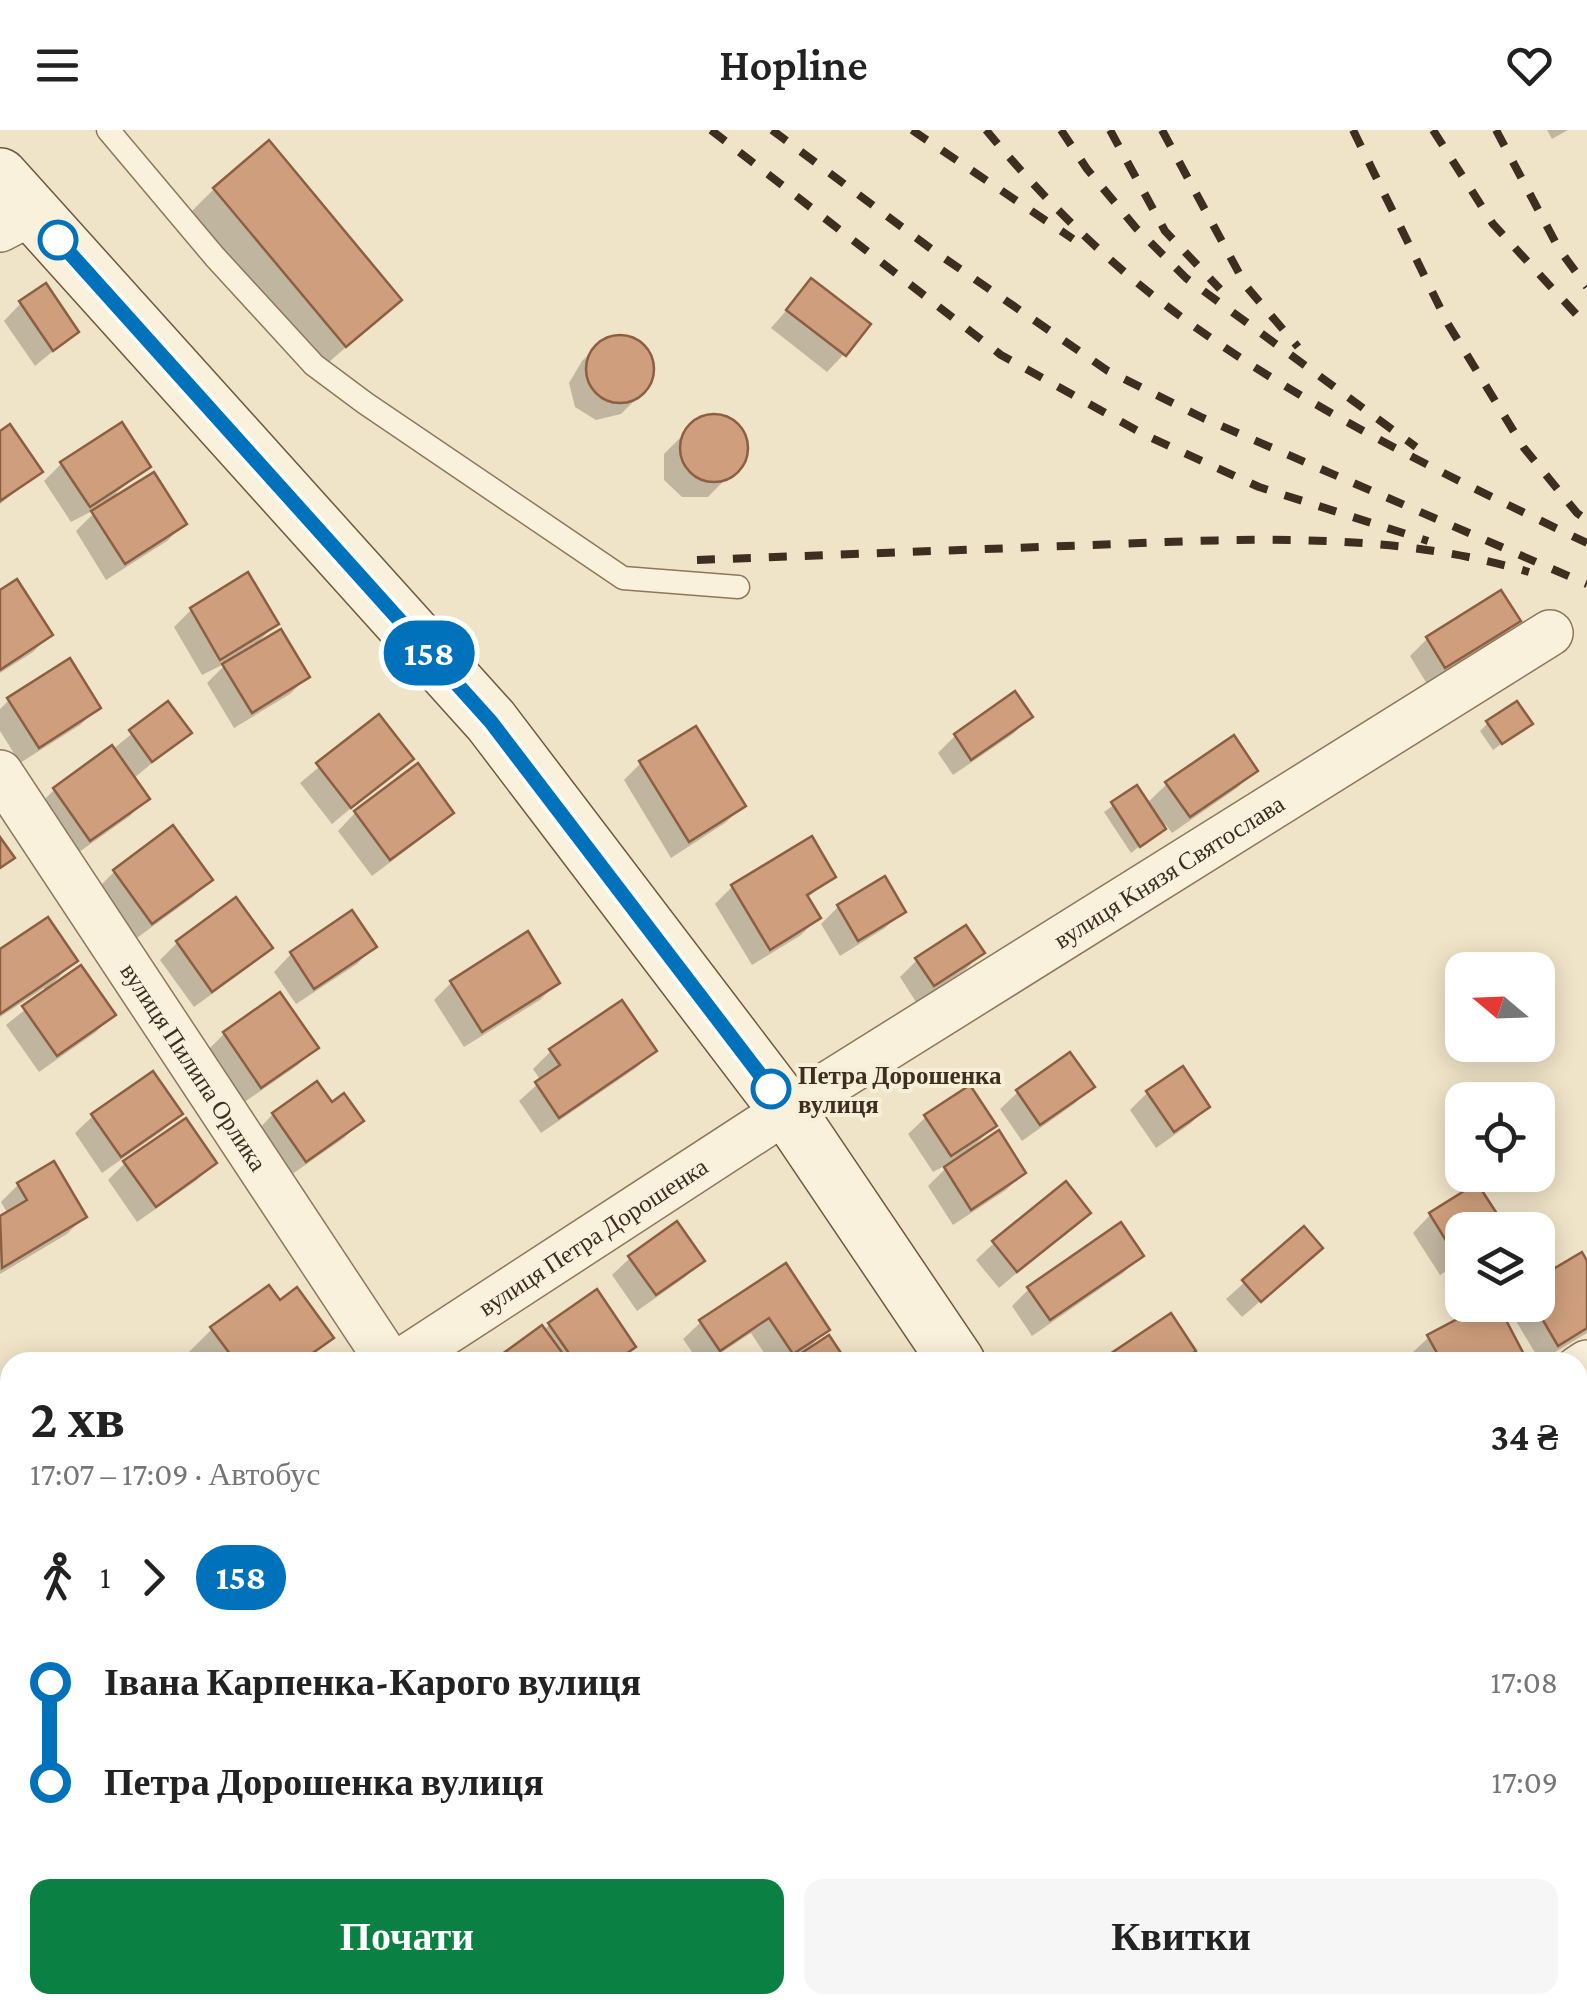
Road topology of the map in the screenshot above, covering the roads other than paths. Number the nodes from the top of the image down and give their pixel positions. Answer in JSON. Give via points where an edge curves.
{"nodes":[{"id":1,"x":108,"y":130,"type":"edge"},
{"id":2,"x":11,"y":206,"type":"edge"},
{"id":3,"x":738,"y":586,"type":"dead end"},
{"id":4,"x":1550,"y":633,"type":"dead end"},
{"id":5,"x":0,"y":772,"type":"edge"},
{"id":6,"x":788,"y":1110,"type":"junction"},
{"id":7,"x":381,"y":1352,"type":"edge"},
{"id":8,"x":415,"y":1352,"type":"edge"},
{"id":9,"x":950,"y":1352,"type":"edge"}],
"edges":[{"from":1,"to":3,"type":"lane","via":[[314,365],[365,403],[623,578]]},
{"from":2,"to":6,"type":"main road","via":[[491,722]]},
{"from":4,"to":6,"type":"street","name":"вулиця Князя Святослава"},
{"from":5,"to":7,"type":"street","name":"вулиця Пилипа Орлика"},
{"from":6,"to":8,"type":"street","name":"вулиця Петра Дорошенка"},
{"from":6,"to":9,"type":"main road"}]}
